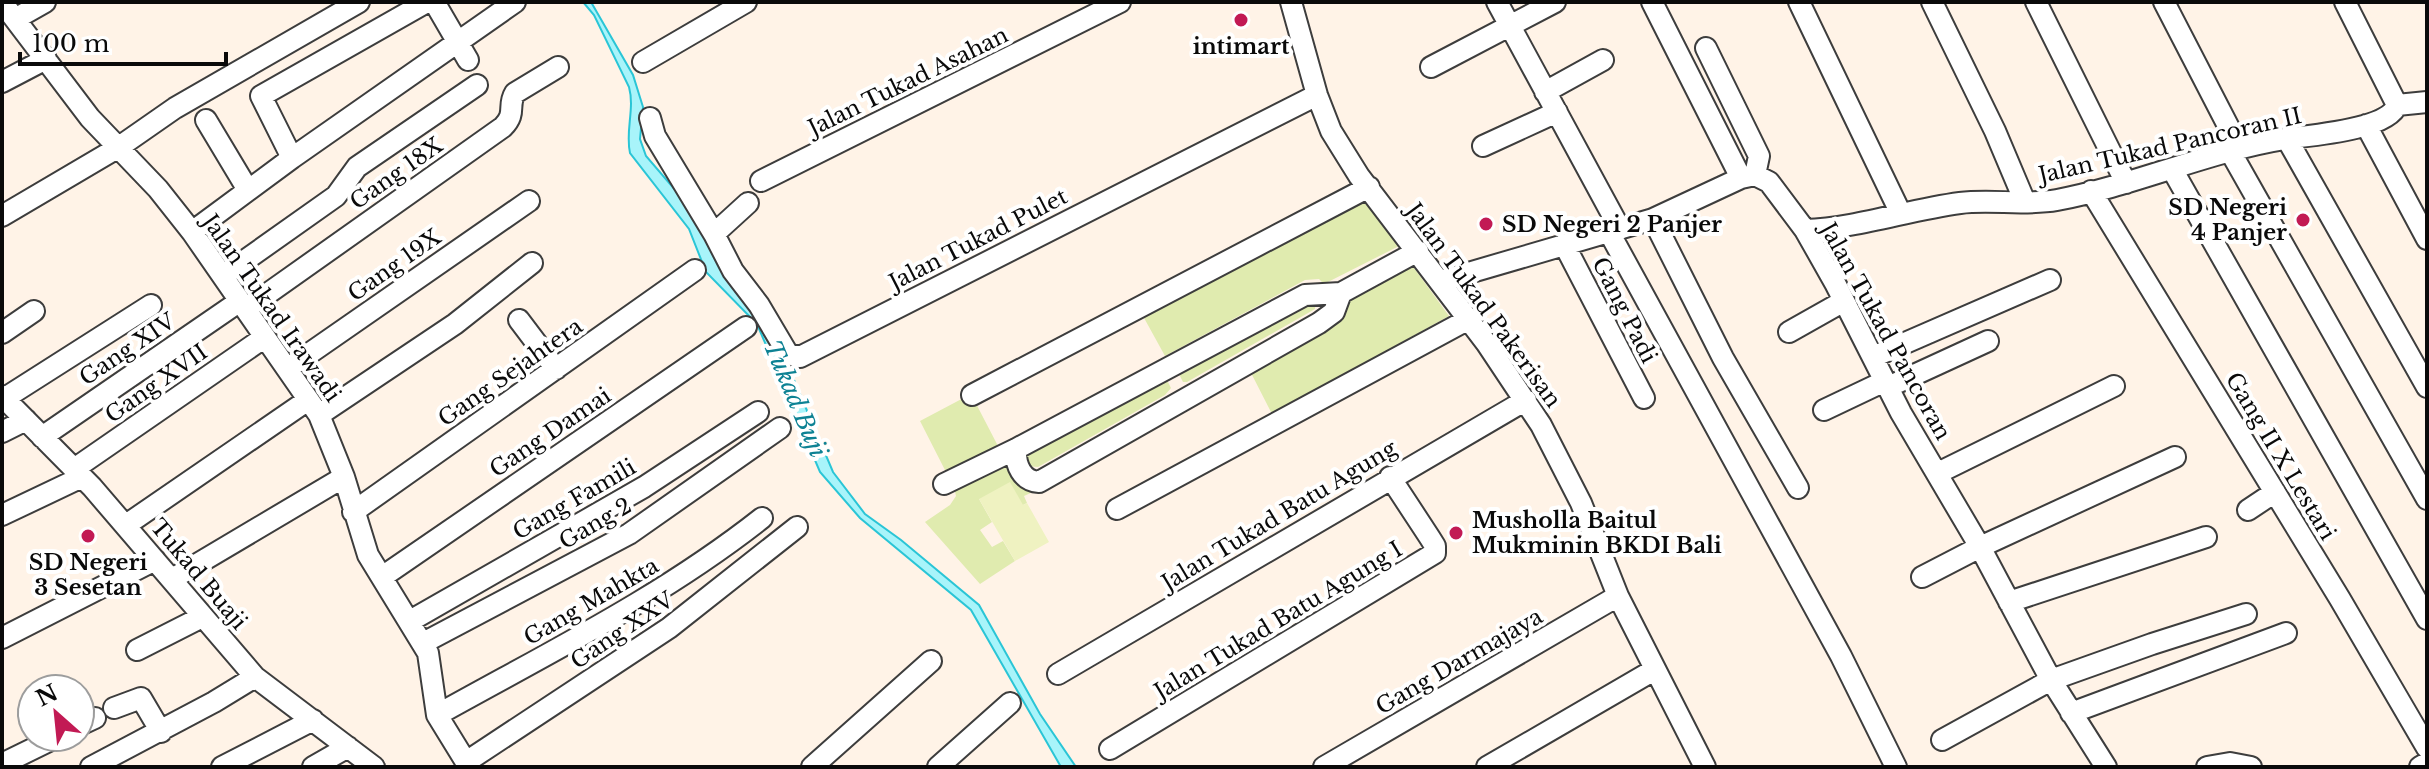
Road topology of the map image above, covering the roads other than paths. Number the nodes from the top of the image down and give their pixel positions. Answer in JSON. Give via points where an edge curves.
{"nodes":[{"id":1,"x":2,"y":2,"type":"edge"},
{"id":2,"x":45,"y":2,"type":"edge"},
{"id":3,"x":359,"y":2,"type":"edge"},
{"id":4,"x":515,"y":2,"type":"edge"},
{"id":5,"x":746,"y":2,"type":"edge"},
{"id":6,"x":1120,"y":2,"type":"edge"},
{"id":7,"x":1291,"y":2,"type":"edge"},
{"id":8,"x":1497,"y":2,"type":"edge"},
{"id":9,"x":1555,"y":2,"type":"edge"},
{"id":10,"x":1652,"y":2,"type":"edge"},
{"id":11,"x":1799,"y":2,"type":"edge"},
{"id":12,"x":1932,"y":2,"type":"edge"},
{"id":13,"x":2036,"y":2,"type":"edge"},
{"id":14,"x":2164,"y":2,"type":"edge"},
{"id":15,"x":2345,"y":2,"type":"edge"},
{"id":16,"x":15,"y":19,"type":"junction"},
{"id":17,"x":1510,"y":26,"type":"junction"},
{"id":18,"x":457,"y":41,"type":"junction"},
{"id":19,"x":1706,"y":48,"type":"dead end"},
{"id":20,"x":46,"y":59,"type":"junction"},
{"id":21,"x":468,"y":60,"type":"dead end"},
{"id":22,"x":1603,"y":60,"type":"dead end"},
{"id":23,"x":643,"y":62,"type":"dead end"},
{"id":24,"x":558,"y":67,"type":"dead end"},
{"id":25,"x":1431,"y":67,"type":"dead end"},
{"id":26,"x":2,"y":82,"type":"edge"},
{"id":27,"x":477,"y":85,"type":"dead end"},
{"id":28,"x":1545,"y":92,"type":"junction"},
{"id":29,"x":1317,"y":95,"type":"junction"},
{"id":30,"x":2427,"y":102,"type":"edge"},
{"id":31,"x":2397,"y":105,"type":"junction"},
{"id":32,"x":1557,"y":112,"type":"junction"},
{"id":33,"x":650,"y":118,"type":"dead end"},
{"id":34,"x":206,"y":120,"type":"dead end"},
{"id":35,"x":2366,"y":125,"type":"junction"},
{"id":36,"x":2287,"y":139,"type":"junction"},
{"id":37,"x":1483,"y":146,"type":"dead end"},
{"id":38,"x":119,"y":147,"type":"junction"},
{"id":39,"x":2235,"y":150,"type":"junction"},
{"id":40,"x":292,"y":158,"type":"junction"},
{"id":41,"x":2172,"y":169,"type":"junction"},
{"id":42,"x":1748,"y":176,"type":"junction"},
{"id":43,"x":761,"y":181,"type":"dead end"},
{"id":44,"x":2126,"y":183,"type":"junction"},
{"id":45,"x":1369,"y":187,"type":"junction"},
{"id":46,"x":248,"y":190,"type":"junction"},
{"id":47,"x":2091,"y":191,"type":"junction"},
{"id":48,"x":529,"y":201,"type":"dead end"},
{"id":49,"x":2025,"y":202,"type":"junction"},
{"id":50,"x":748,"y":203,"type":"dead end"},
{"id":51,"x":1901,"y":214,"type":"junction"},
{"id":52,"x":2,"y":216,"type":"edge"},
{"id":53,"x":1653,"y":219,"type":"junction"},
{"id":54,"x":1614,"y":230,"type":"junction"},
{"id":55,"x":1805,"y":230,"type":"junction"},
{"id":56,"x":192,"y":232,"type":"junction"},
{"id":57,"x":714,"y":234,"type":"junction"},
{"id":58,"x":2427,"y":239,"type":"edge"},
{"id":59,"x":1564,"y":244,"type":"junction"},
{"id":60,"x":1418,"y":251,"type":"junction"},
{"id":61,"x":532,"y":263,"type":"dead end"},
{"id":62,"x":695,"y":270,"type":"dead end"},
{"id":63,"x":223,"y":276,"type":"junction"},
{"id":64,"x":1447,"y":279,"type":"junction"},
{"id":65,"x":2050,"y":280,"type":"dead end"},
{"id":66,"x":1341,"y":293,"type":"junction"},
{"id":67,"x":1844,"y":301,"type":"junction"},
{"id":68,"x":151,"y":305,"type":"dead end"},
{"id":69,"x":243,"y":305,"type":"junction"},
{"id":70,"x":34,"y":311,"type":"dead end"},
{"id":71,"x":1469,"y":319,"type":"junction"},
{"id":72,"x":519,"y":320,"type":"dead end"},
{"id":73,"x":746,"y":327,"type":"dead end"},
{"id":74,"x":1789,"y":332,"type":"dead end"},
{"id":75,"x":2,"y":333,"type":"edge"},
{"id":76,"x":265,"y":337,"type":"junction"},
{"id":77,"x":1988,"y":341,"type":"dead end"},
{"id":78,"x":1873,"y":357,"type":"junction"},
{"id":79,"x":1168,"y":366,"type":"junction"},
{"id":80,"x":287,"y":369,"type":"junction"},
{"id":81,"x":556,"y":369,"type":"junction"},
{"id":82,"x":1887,"y":384,"type":"junction"},
{"id":83,"x":2114,"y":386,"type":"dead end"},
{"id":84,"x":2427,"y":387,"type":"edge"},
{"id":85,"x":972,"y":395,"type":"dead end"},
{"id":86,"x":3,"y":397,"type":"edge"},
{"id":87,"x":1185,"y":398,"type":"junction"},
{"id":88,"x":1644,"y":398,"type":"dead end"},
{"id":89,"x":1526,"y":400,"type":"junction"},
{"id":90,"x":314,"y":408,"type":"junction"},
{"id":91,"x":1824,"y":410,"type":"dead end"},
{"id":92,"x":758,"y":412,"type":"dead end"},
{"id":93,"x":26,"y":420,"type":"junction"},
{"id":94,"x":780,"y":428,"type":"dead end"},
{"id":95,"x":2,"y":432,"type":"edge"},
{"id":96,"x":42,"y":437,"type":"junction"},
{"id":97,"x":1016,"y":449,"type":"junction"},
{"id":98,"x":2175,"y":457,"type":"dead end"},
{"id":99,"x":78,"y":473,"type":"junction"},
{"id":100,"x":1938,"y":473,"type":"junction"},
{"id":101,"x":344,"y":477,"type":"junction"},
{"id":102,"x":1390,"y":477,"type":"junction"},
{"id":103,"x":944,"y":484,"type":"dead end"},
{"id":104,"x":1798,"y":488,"type":"dead end"},
{"id":105,"x":2275,"y":492,"type":"junction"},
{"id":106,"x":2427,"y":499,"type":"edge"},
{"id":107,"x":1117,"y":509,"type":"dead end"},
{"id":108,"x":2248,"y":510,"type":"dead end"},
{"id":109,"x":353,"y":512,"type":"junction"},
{"id":110,"x":2,"y":515,"type":"edge"},
{"id":111,"x":762,"y":518,"type":"dead end"},
{"id":112,"x":126,"y":525,"type":"junction"},
{"id":113,"x":797,"y":527,"type":"dead end"},
{"id":114,"x":2206,"y":537,"type":"dead end"},
{"id":115,"x":1980,"y":547,"type":"junction"},
{"id":116,"x":155,"y":560,"type":"junction"},
{"id":117,"x":382,"y":577,"type":"junction"},
{"id":118,"x":1922,"y":577,"type":"dead end"},
{"id":119,"x":172,"y":579,"type":"junction"},
{"id":120,"x":1618,"y":596,"type":"junction"},
{"id":121,"x":2009,"y":602,"type":"junction"},
{"id":122,"x":2246,"y":614,"type":"dead end"},
{"id":123,"x":202,"y":617,"type":"junction"},
{"id":124,"x":2427,"y":619,"type":"edge"},
{"id":125,"x":410,"y":621,"type":"junction"},
{"id":126,"x":2286,"y":633,"type":"dead end"},
{"id":127,"x":2,"y":638,"type":"edge"},
{"id":128,"x":423,"y":643,"type":"junction"},
{"id":129,"x":137,"y":650,"type":"dead end"},
{"id":130,"x":931,"y":661,"type":"dead end"},
{"id":131,"x":1654,"y":670,"type":"junction"},
{"id":132,"x":1058,"y":674,"type":"dead end"},
{"id":133,"x":255,"y":677,"type":"junction"},
{"id":134,"x":2051,"y":680,"type":"junction"},
{"id":135,"x":1010,"y":703,"type":"dead end"},
{"id":136,"x":2071,"y":713,"type":"junction"},
{"id":137,"x":437,"y":715,"type":"junction"},
{"id":138,"x":96,"y":717,"type":"edge"},
{"id":139,"x":313,"y":720,"type":"junction"},
{"id":140,"x":161,"y":732,"type":"junction"},
{"id":141,"x":1942,"y":740,"type":"dead end"},
{"id":142,"x":348,"y":747,"type":"junction"},
{"id":143,"x":2427,"y":748,"type":"edge"},
{"id":144,"x":1110,"y":749,"type":"dead end"},
{"id":145,"x":24,"y":753,"type":"edge"},
{"id":146,"x":2427,"y":763,"type":"edge"},
{"id":147,"x":2,"y":764,"type":"edge"},
{"id":148,"x":468,"y":764,"type":"edge"},
{"id":149,"x":2215,"y":766,"type":"edge"},
{"id":150,"x":91,"y":767,"type":"edge"},
{"id":151,"x":222,"y":767,"type":"edge"},
{"id":152,"x":313,"y":767,"type":"edge"},
{"id":153,"x":374,"y":767,"type":"edge"},
{"id":154,"x":812,"y":767,"type":"edge"},
{"id":155,"x":938,"y":767,"type":"edge"},
{"id":156,"x":1324,"y":767,"type":"edge"},
{"id":157,"x":1487,"y":767,"type":"edge"},
{"id":158,"x":1705,"y":767,"type":"edge"},
{"id":159,"x":1896,"y":767,"type":"edge"},
{"id":160,"x":2106,"y":767,"type":"edge"},
{"id":161,"x":2251,"y":767,"type":"edge"},
{"id":162,"x":2420,"y":767,"type":"edge"}],
"edges":[{"from":1,"to":16,"type":"street","name":"Jalan Tukad Irawadi"},
{"from":2,"to":16,"type":"street"},
{"from":3,"to":38,"type":"street","via":[[175,108]]},
{"from":4,"to":18,"type":"street"},
{"from":5,"to":23,"type":"street"},
{"from":6,"to":43,"type":"street","name":"Jalan Tukad Asahan"},
{"from":7,"to":29,"type":"street","name":"Jalan Tukad Pakerisan"},
{"from":8,"to":17,"type":"street"},
{"from":9,"to":17,"type":"street"},
{"from":10,"to":42,"type":"street"},
{"from":11,"to":51,"type":"street"},
{"from":12,"to":49,"type":"street"},
{"from":13,"to":44,"type":"street"},
{"from":14,"to":39,"type":"street"},
{"from":15,"to":31,"type":"street"},
{"from":16,"to":20,"type":"street","name":"Jalan Tukad Irawadi"},
{"from":17,"to":25,"type":"street"},
{"from":17,"to":28,"type":"street"},
{"from":18,"to":21,"type":"street"},
{"from":18,"to":40,"type":"street"},
{"from":18,"to":40,"type":"street","via":[[436,5],[425,3],[265,92],[261,102]]},
{"from":19,"to":42,"type":"street","via":[[1759,156]]},
{"from":20,"to":26,"type":"street"},
{"from":20,"to":38,"type":"street","name":"Jalan Tukad Irawadi"},
{"from":22,"to":28,"type":"street"},
{"from":24,"to":69,"type":"street","name":"Gang 18X","via":[[515,93],[512,115],[503,127]]},
{"from":27,"to":63,"type":"street","via":[[357,167],[336,196]]},
{"from":28,"to":32,"type":"street"},
{"from":29,"to":45,"type":"street","name":"Jalan Tukad Pakerisan","via":[[1337,141]]},
{"from":29,"to":57,"type":"street","name":"Jalan Tukad Pulet","via":[[800,357],[788,354]]},
{"from":30,"to":31,"type":"street"},
{"from":31,"to":35,"type":"street","name":"Jalan Tukad Pancoran II","via":[[2392,115]]},
{"from":32,"to":37,"type":"street"},
{"from":32,"to":54,"type":"street"},
{"from":33,"to":57,"type":"street","name":"Jalan Tukad Pulet","via":[[655,136]]},
{"from":34,"to":46,"type":"street"},
{"from":35,"to":36,"type":"street","name":"Jalan Tukad Pancoran II"},
{"from":35,"to":58,"type":"street"},
{"from":36,"to":39,"type":"street","name":"Jalan Tukad Pancoran II"},
{"from":36,"to":84,"type":"street"},
{"from":38,"to":52,"type":"street"},
{"from":38,"to":56,"type":"street","name":"Jalan Tukad Irawadi"},
{"from":39,"to":41,"type":"street","name":"Jalan Tukad Pancoran II"},
{"from":39,"to":106,"type":"street"},
{"from":40,"to":46,"type":"street"},
{"from":41,"to":44,"type":"street","name":"Jalan Tukad Pancoran II"},
{"from":41,"to":124,"type":"street"},
{"from":42,"to":53,"type":"street"},
{"from":42,"to":55,"type":"street","name":"Jalan Tukad Pancoran","via":[[1769,182]]},
{"from":44,"to":47,"type":"street","name":"Jalan Tukad Pancoran II"},
{"from":45,"to":60,"type":"street","name":"Jalan Tukad Pakerisan"},
{"from":45,"to":85,"type":"street"},
{"from":46,"to":56,"type":"street"},
{"from":47,"to":49,"type":"street","name":"Jalan Tukad Pancoran II"},
{"from":47,"to":105,"type":"street","name":"Gang II X Lestari"},
{"from":48,"to":80,"type":"street","name":"Gang 19X"},
{"from":49,"to":51,"type":"street","name":"Jalan Tukad Pancoran II","via":[[1965,203]]},
{"from":50,"to":57,"type":"street"},
{"from":51,"to":55,"type":"street","name":"Jalan Tukad Pancoran II"},
{"from":53,"to":54,"type":"street"},
{"from":53,"to":104,"type":"street","via":[[1723,358]]},
{"from":54,"to":59,"type":"street"},
{"from":54,"to":159,"type":"street"},
{"from":55,"to":67,"type":"street","name":"Jalan Tukad Pancoran"},
{"from":56,"to":63,"type":"street","name":"Jalan Tukad Irawadi"},
{"from":59,"to":64,"type":"street"},
{"from":59,"to":88,"type":"street","name":"Gang Padi"},
{"from":60,"to":64,"type":"street","name":"Jalan Tukad Pakerisan"},
{"from":60,"to":66,"type":"street"},
{"from":61,"to":90,"type":"street","via":[[455,324]]},
{"from":62,"to":81,"type":"street","name":"Gang Sejahtera"},
{"from":63,"to":69,"type":"street","name":"Jalan Tukad Irawadi"},
{"from":64,"to":71,"type":"street","name":"Jalan Tukad Pakerisan"},
{"from":65,"to":78,"type":"street"},
{"from":66,"to":79,"type":"street","via":[[1305,295]]},
{"from":66,"to":87,"type":"street","via":[[1334,312],[1319,323]]},
{"from":67,"to":74,"type":"street"},
{"from":67,"to":78,"type":"street","name":"Jalan Tukad Pancoran"},
{"from":68,"to":86,"type":"street"},
{"from":69,"to":76,"type":"street","name":"Jalan Tukad Irawadi"},
{"from":69,"to":96,"type":"street","name":"Gang XIV"},
{"from":70,"to":75,"type":"street"},
{"from":71,"to":89,"type":"street","name":"Jalan Tukad Pakerisan"},
{"from":71,"to":107,"type":"street"},
{"from":72,"to":81,"type":"street"},
{"from":73,"to":117,"type":"street","name":"Gang Damai"},
{"from":76,"to":80,"type":"street","name":"Jalan Tukad Irawadi"},
{"from":76,"to":99,"type":"street","name":"Gang XVII"},
{"from":77,"to":82,"type":"street"},
{"from":78,"to":82,"type":"street","name":"Jalan Tukad Pancoran"},
{"from":79,"to":87,"type":"street"},
{"from":79,"to":97,"type":"street"},
{"from":80,"to":90,"type":"street","name":"Jalan Tukad Irawadi"},
{"from":81,"to":109,"type":"street","name":"Gang Sejahtera"},
{"from":82,"to":91,"type":"street"},
{"from":82,"to":100,"type":"street","name":"Jalan Tukad Pancoran"},
{"from":83,"to":100,"type":"street"},
{"from":86,"to":93,"type":"street","name":"Tukad Buaji"},
{"from":87,"to":97,"type":"street","via":[[1039,482],[1020,471]]},
{"from":89,"to":102,"type":"street","name":"Jalan Tukad Batu Agung"},
{"from":89,"to":120,"type":"street","name":"Jalan Tukad Pakerisan","via":[[1581,503]]},
{"from":90,"to":101,"type":"street","name":"Jalan Tukad Irawadi"},
{"from":90,"to":112,"type":"street"},
{"from":92,"to":125,"type":"street","name":"Gang Famili","via":[[644,487]]},
{"from":93,"to":95,"type":"street"},
{"from":93,"to":96,"type":"street","name":"Tukad Buaji"},
{"from":94,"to":128,"type":"street","name":"Gang 2","via":[[629,534]]},
{"from":96,"to":99,"type":"street","name":"Tukad Buaji"},
{"from":97,"to":103,"type":"street"},
{"from":98,"to":115,"type":"street"},
{"from":99,"to":110,"type":"street","name":"Gang XVII"},
{"from":99,"to":112,"type":"street","name":"Tukad Buaji"},
{"from":100,"to":115,"type":"street","name":"Jalan Tukad Pancoran"},
{"from":101,"to":109,"type":"street","name":"Jalan Tukad Irawadi"},
{"from":101,"to":119,"type":"street"},
{"from":102,"to":132,"type":"street","name":"Jalan Tukad Batu Agung"},
{"from":102,"to":144,"type":"street","name":"Jalan Tukad Batu Agung I","via":[[1435,553]]},
{"from":105,"to":108,"type":"street"},
{"from":105,"to":143,"type":"street","name":"Gang II X Lestari"},
{"from":109,"to":117,"type":"street","name":"Jalan Tukad Irawadi"},
{"from":111,"to":137,"type":"street","name":"Gang Mahkta","via":[[700,565],[610,621]]},
{"from":112,"to":116,"type":"street","name":"Tukad Buaji"},
{"from":113,"to":148,"type":"street","name":"Gang XXV","via":[[669,628]]},
{"from":114,"to":121,"type":"street"},
{"from":115,"to":118,"type":"street"},
{"from":115,"to":121,"type":"street","name":"Jalan Tukad Pancoran"},
{"from":116,"to":119,"type":"street","name":"Tukad Buaji"},
{"from":116,"to":127,"type":"street"},
{"from":117,"to":125,"type":"street","name":"Jalan Tukad Irawadi"},
{"from":119,"to":123,"type":"street","name":"Tukad Buaji"},
{"from":120,"to":131,"type":"street","name":"Jalan Tukad Pakerisan"},
{"from":120,"to":156,"type":"street","name":"Gang Darmajaya"},
{"from":121,"to":134,"type":"street","name":"Jalan Tukad Pancoran"},
{"from":122,"to":134,"type":"street"},
{"from":123,"to":129,"type":"street"},
{"from":123,"to":133,"type":"street","name":"Tukad Buaji"},
{"from":125,"to":128,"type":"street","name":"Jalan Tukad Irawadi"},
{"from":126,"to":136,"type":"street"},
{"from":128,"to":137,"type":"street","name":"Jalan Tukad Irawadi","via":[[431,662]]},
{"from":130,"to":154,"type":"street"},
{"from":131,"to":157,"type":"street"},
{"from":131,"to":158,"type":"street","name":"Jalan Tukad Pakerisan"},
{"from":133,"to":139,"type":"street","name":"Tukad Buaji"},
{"from":133,"to":140,"type":"street"},
{"from":134,"to":136,"type":"street","name":"Jalan Tukad Pancoran"},
{"from":134,"to":141,"type":"street"},
{"from":135,"to":155,"type":"street"},
{"from":136,"to":160,"type":"street","name":"Jalan Tukad Pancoran"},
{"from":137,"to":148,"type":"street","name":"Jalan Tukad Irawadi"},
{"from":138,"to":140,"type":"street","via":[[137,697]]},
{"from":139,"to":142,"type":"street","name":"Tukad Buaji"},
{"from":139,"to":151,"type":"street"},
{"from":140,"to":150,"type":"street"},
{"from":142,"to":152,"type":"street"},
{"from":142,"to":153,"type":"street","name":"Tukad Buaji"},
{"from":145,"to":147,"type":"street"},
{"from":146,"to":162,"type":"street"},
{"from":149,"to":161,"type":"street"}]}
